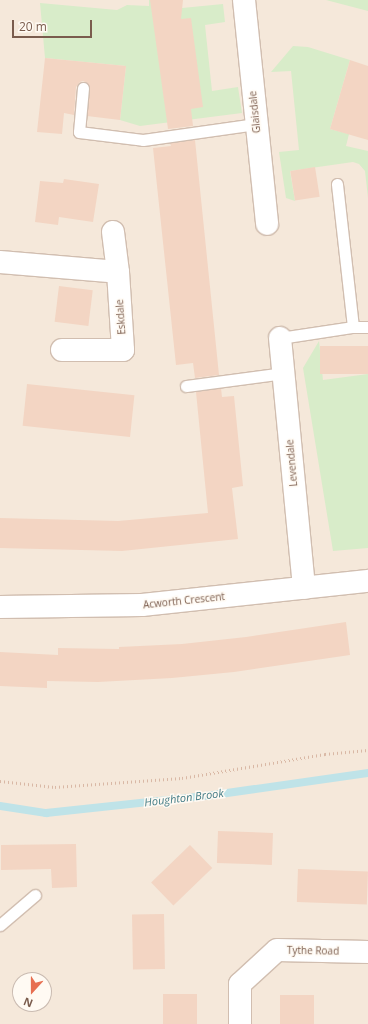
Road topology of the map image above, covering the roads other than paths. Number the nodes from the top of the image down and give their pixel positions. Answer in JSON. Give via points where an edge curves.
{"nodes":[{"id":1,"x":244,"y":0,"type":"edge"},
{"id":2,"x":82,"y":88,"type":"dead end"},
{"id":3,"x":256,"y":124,"type":"junction"},
{"id":4,"x":337,"y":184,"type":"dead end"},
{"id":5,"x":267,"y":224,"type":"dead end"},
{"id":6,"x":113,"y":232,"type":"dead end"},
{"id":7,"x":0,"y":262,"type":"edge"},
{"id":8,"x":118,"y":272,"type":"junction"},
{"id":9,"x":353,"y":327,"type":"junction"},
{"id":10,"x":368,"y":327,"type":"edge"},
{"id":11,"x":280,"y":338,"type":"joint"},
{"id":12,"x":62,"y":350,"type":"dead end"},
{"id":13,"x":284,"y":373,"type":"junction"},
{"id":14,"x":186,"y":386,"type":"dead end"},
{"id":15,"x":368,"y":581,"type":"edge"},
{"id":16,"x":304,"y":588,"type":"junction"},
{"id":17,"x":0,"y":607,"type":"edge"},
{"id":18,"x":35,"y":895,"type":"dead end"},
{"id":19,"x":0,"y":924,"type":"edge"},
{"id":20,"x":368,"y":952,"type":"edge"},
{"id":21,"x":240,"y":1024,"type":"edge"}],
"edges":[{"from":1,"to":3,"type":"street","name":"Glaisdale"},
{"from":2,"to":3,"type":"lane","via":[[79,132],[143,140]]},
{"from":3,"to":5,"type":"street","name":"Glaisdale"},
{"from":4,"to":9,"type":"lane"},
{"from":6,"to":8,"type":"street","name":"Eskdale"},
{"from":7,"to":8,"type":"street"},
{"from":8,"to":12,"type":"street","name":"Eskdale","via":[[123,350]]},
{"from":9,"to":10,"type":"lane"},
{"from":9,"to":11,"type":"lane"},
{"from":11,"to":13,"type":"street","name":"Levendale"},
{"from":13,"to":14,"type":"lane"},
{"from":13,"to":16,"type":"street","name":"Levendale"},
{"from":15,"to":16,"type":"street","name":"Acworth Crescent"},
{"from":16,"to":17,"type":"street","name":"Acworth Crescent","via":[[142,605]]},
{"from":18,"to":19,"type":"lane"},
{"from":20,"to":21,"type":"street","name":"Tythe Road","via":[[277,950],[240,984]]}]}
